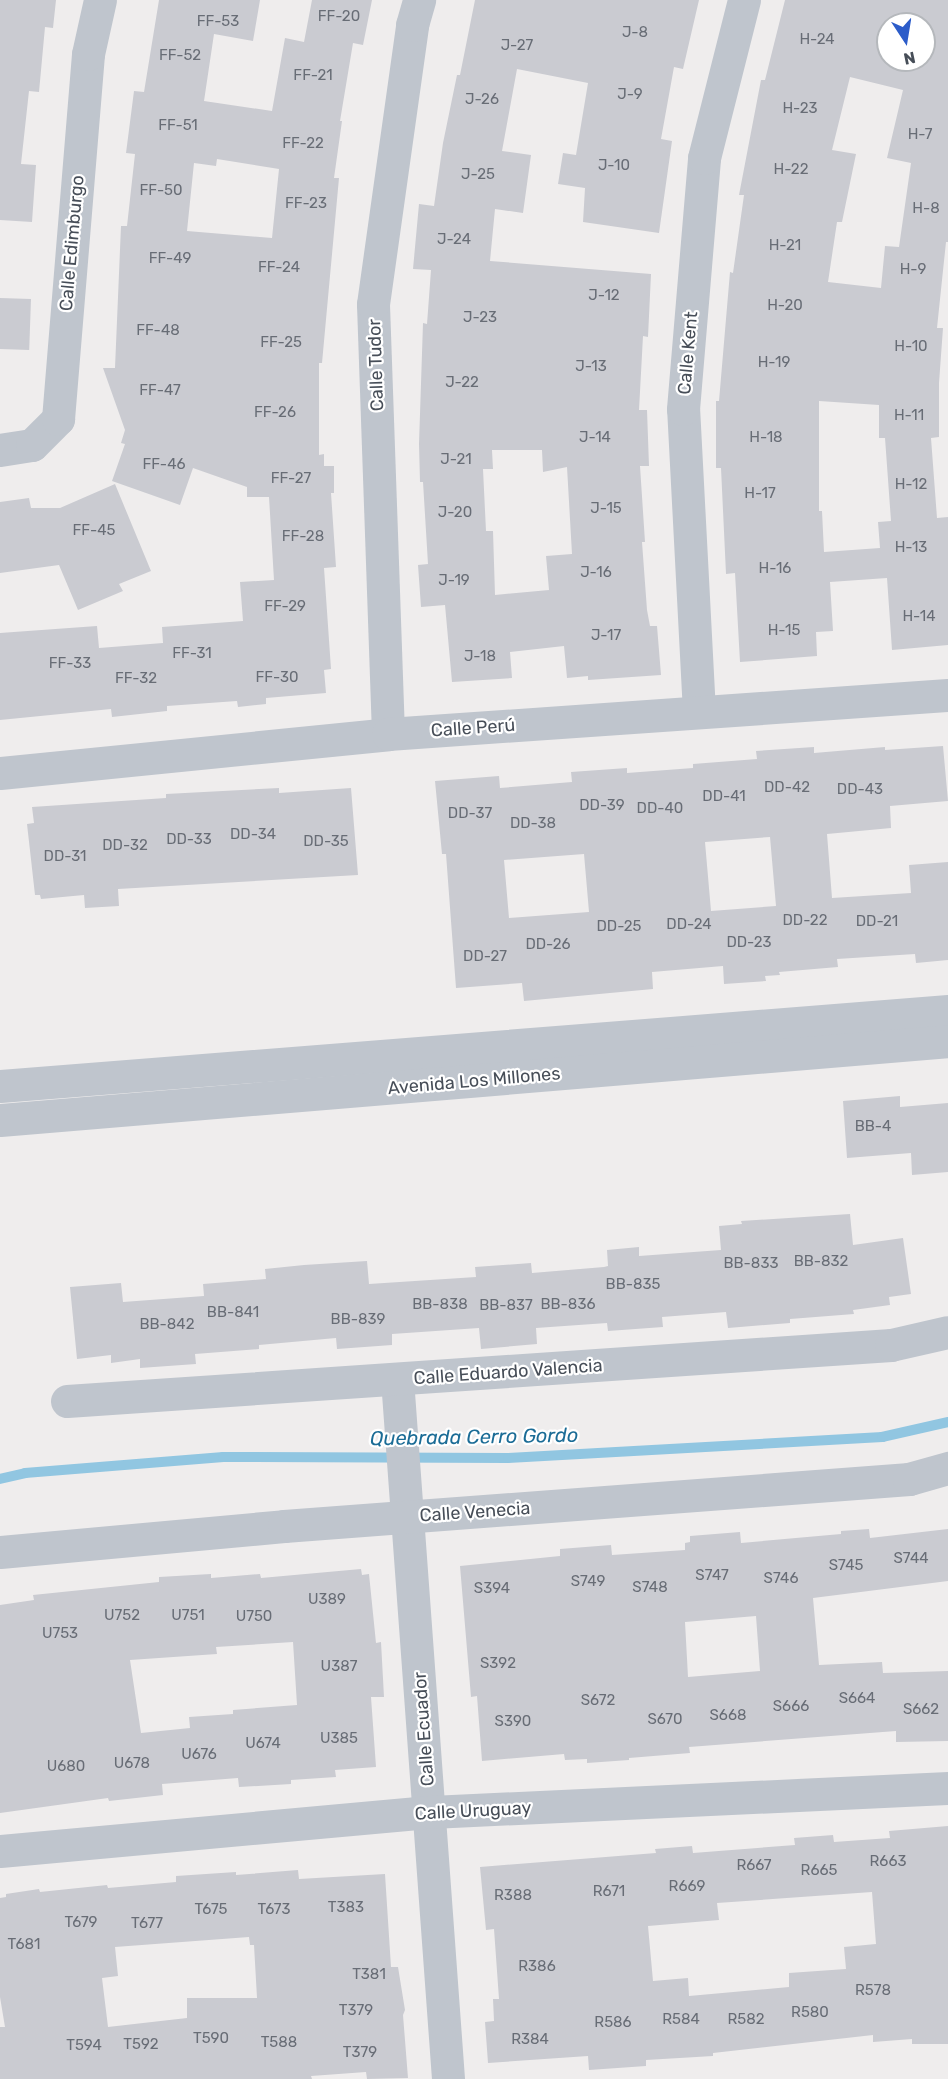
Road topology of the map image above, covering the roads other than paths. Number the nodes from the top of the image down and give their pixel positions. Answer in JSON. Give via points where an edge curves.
{"nodes":[{"id":1,"x":100,"y":0,"type":"edge"},
{"id":2,"x":419,"y":0,"type":"edge"},
{"id":3,"x":744,"y":0,"type":"edge"},
{"id":4,"x":0,"y":450,"type":"edge"},
{"id":5,"x":948,"y":695,"type":"edge"},
{"id":6,"x":699,"y":712,"type":"junction"},
{"id":7,"x":388,"y":734,"type":"junction"},
{"id":8,"x":0,"y":773,"type":"edge"},
{"id":9,"x":948,"y":1011,"type":"edge"},
{"id":10,"x":948,"y":1041,"type":"edge"},
{"id":11,"x":0,"y":1086,"type":"edge"},
{"id":12,"x":0,"y":1120,"type":"edge"},
{"id":13,"x":948,"y":1332,"type":"edge"},
{"id":14,"x":397,"y":1379,"type":"junction"},
{"id":15,"x":67,"y":1401,"type":"dead end"},
{"id":16,"x":948,"y":1468,"type":"edge"},
{"id":17,"x":408,"y":1516,"type":"junction"},
{"id":18,"x":0,"y":1552,"type":"edge"},
{"id":19,"x":948,"y":1788,"type":"edge"},
{"id":20,"x":431,"y":1812,"type":"junction"},
{"id":21,"x":0,"y":1851,"type":"edge"},
{"id":22,"x":448,"y":2079,"type":"edge"}],
"edges":[{"from":1,"to":4,"type":"street","name":"Calle Edimburgo","via":[[88,54],[57,419],[32,445]]},
{"from":2,"to":7,"type":"street","name":"Calle Tudor","via":[[412,25],[374,304]]},
{"from":3,"to":6,"type":"street","name":"Calle Kent","via":[[704,158],[683,409]]},
{"from":5,"to":6,"type":"street","name":"Calle Perú"},
{"from":6,"to":7,"type":"street","name":"Calle Perú"},
{"from":7,"to":8,"type":"street","name":"Calle Perú"},
{"from":9,"to":11,"type":"street","name":"Avenida Los Millones"},
{"from":10,"to":12,"type":"street","name":"Avenida Los Millones"},
{"from":13,"to":14,"type":"street","name":"Calle Eduardo Valencia","via":[[891,1345]]},
{"from":14,"to":15,"type":"street","name":"Calle Eduardo Valencia"},
{"from":14,"to":17,"type":"street","name":"Calle Ecuador"},
{"from":16,"to":17,"type":"street","name":"Calle Venecia","via":[[909,1479]]},
{"from":17,"to":18,"type":"street","name":"Calle Venecia"},
{"from":17,"to":20,"type":"street","name":"Calle Ecuador"},
{"from":19,"to":20,"type":"street","name":"Calle Uruguay"},
{"from":20,"to":21,"type":"street","name":"Calle Uruguay"},
{"from":20,"to":22,"type":"street","name":"Calle Ecuador"}]}
